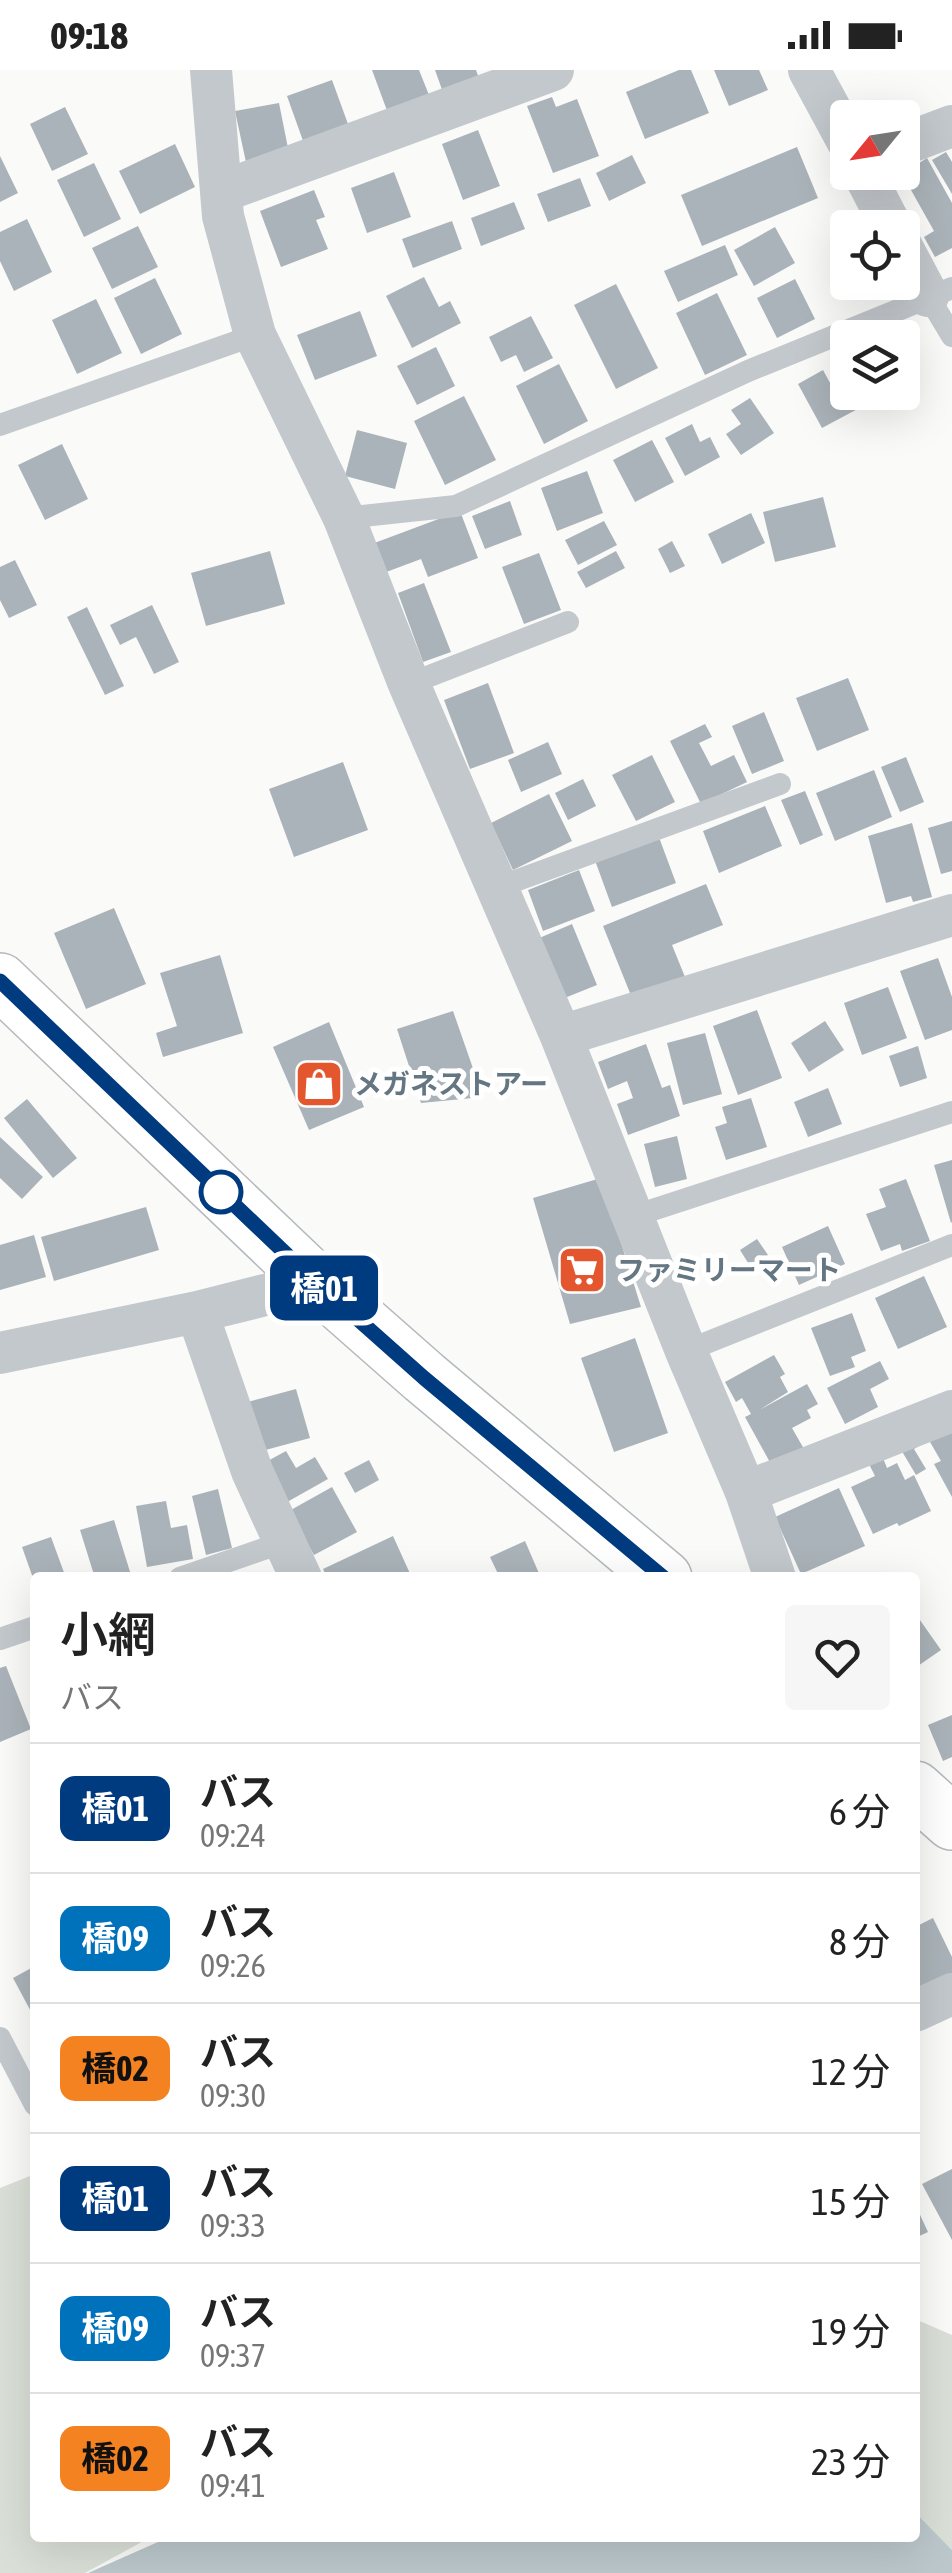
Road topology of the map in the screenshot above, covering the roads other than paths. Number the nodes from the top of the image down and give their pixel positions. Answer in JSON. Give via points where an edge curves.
{"nodes":[{"id":1,"x":211,"y":70,"type":"edge"},
{"id":2,"x":553,"y":70,"type":"edge"},
{"id":3,"x":809,"y":70,"type":"edge"},
{"id":4,"x":830,"y":109,"type":"edge"},
{"id":5,"x":952,"y":126,"type":"edge"},
{"id":6,"x":920,"y":138,"type":"edge"},
{"id":7,"x":220,"y":192,"type":"junction"},
{"id":8,"x":920,"y":268,"type":"edge"},
{"id":9,"x":940,"y":292,"type":"edge"},
{"id":10,"x":255,"y":335,"type":"junction"},
{"id":11,"x":952,"y":336,"type":"edge"},
{"id":12,"x":0,"y":424,"type":"edge"},
{"id":13,"x":344,"y":518,"type":"junction"},
{"id":14,"x":568,"y":622,"type":"dead end"},
{"id":15,"x":408,"y":684,"type":"junction"},
{"id":16,"x":780,"y":784,"type":"dead end"},
{"id":17,"x":496,"y":888,"type":"junction"},
{"id":18,"x":952,"y":914,"type":"edge"},
{"id":19,"x":0,"y":980,"type":"edge"},
{"id":20,"x":561,"y":1036,"type":"junction"},
{"id":21,"x":952,"y":1112,"type":"edge"},
{"id":22,"x":634,"y":1216,"type":"junction"},
{"id":23,"x":952,"y":1246,"type":"edge"},
{"id":24,"x":307,"y":1274,"type":"junction"},
{"id":25,"x":197,"y":1312,"type":"junction"},
{"id":26,"x":686,"y":1351,"type":"junction"},
{"id":27,"x":0,"y":1353,"type":"edge"},
{"id":28,"x":952,"y":1410,"type":"edge"},
{"id":29,"x":746,"y":1492,"type":"junction"},
{"id":30,"x":292,"y":1560,"type":"edge"},
{"id":31,"x":217,"y":1572,"type":"edge"},
{"id":32,"x":657,"y":1572,"type":"edge"},
{"id":33,"x":773,"y":1572,"type":"edge"},
{"id":34,"x":30,"y":1629,"type":"edge"},
{"id":35,"x":0,"y":1639,"type":"edge"},
{"id":36,"x":952,"y":1994,"type":"edge"},
{"id":37,"x":920,"y":2009,"type":"edge"},
{"id":38,"x":0,"y":2038,"type":"edge"},
{"id":39,"x":30,"y":2095,"type":"edge"}],
"edges":[{"from":1,"to":7,"type":"street"},
{"from":2,"to":7,"type":"street"},
{"from":3,"to":4,"type":"street"},
{"from":5,"to":6,"type":"street"},
{"from":7,"to":10,"type":"street"},
{"from":8,"to":9,"type":"street"},
{"from":9,"to":11,"type":"lane"},
{"from":9,"to":13,"type":"lane","via":[[748,371],[456,506]]},
{"from":10,"to":12,"type":"lane"},
{"from":10,"to":13,"type":"street"},
{"from":13,"to":15,"type":"street"},
{"from":14,"to":15,"type":"lane"},
{"from":15,"to":17,"type":"street"},
{"from":16,"to":17,"type":"lane"},
{"from":17,"to":20,"type":"street"},
{"from":18,"to":20,"type":"street"},
{"from":19,"to":24,"type":"highway"},
{"from":20,"to":22,"type":"street"},
{"from":21,"to":22,"type":"lane"},
{"from":22,"to":26,"type":"street"},
{"from":23,"to":26,"type":"lane"},
{"from":24,"to":25,"type":"street","via":[[273,1293]]},
{"from":24,"to":32,"type":"highway"},
{"from":25,"to":27,"type":"street"},
{"from":25,"to":30,"type":"street","via":[[252,1471]]},
{"from":26,"to":29,"type":"street"},
{"from":28,"to":29,"type":"street"},
{"from":29,"to":33,"type":"street"},
{"from":30,"to":31,"type":"lane"},
{"from":34,"to":35,"type":"lane"},
{"from":36,"to":37,"type":"street"},
{"from":38,"to":39,"type":"lane"}]}
